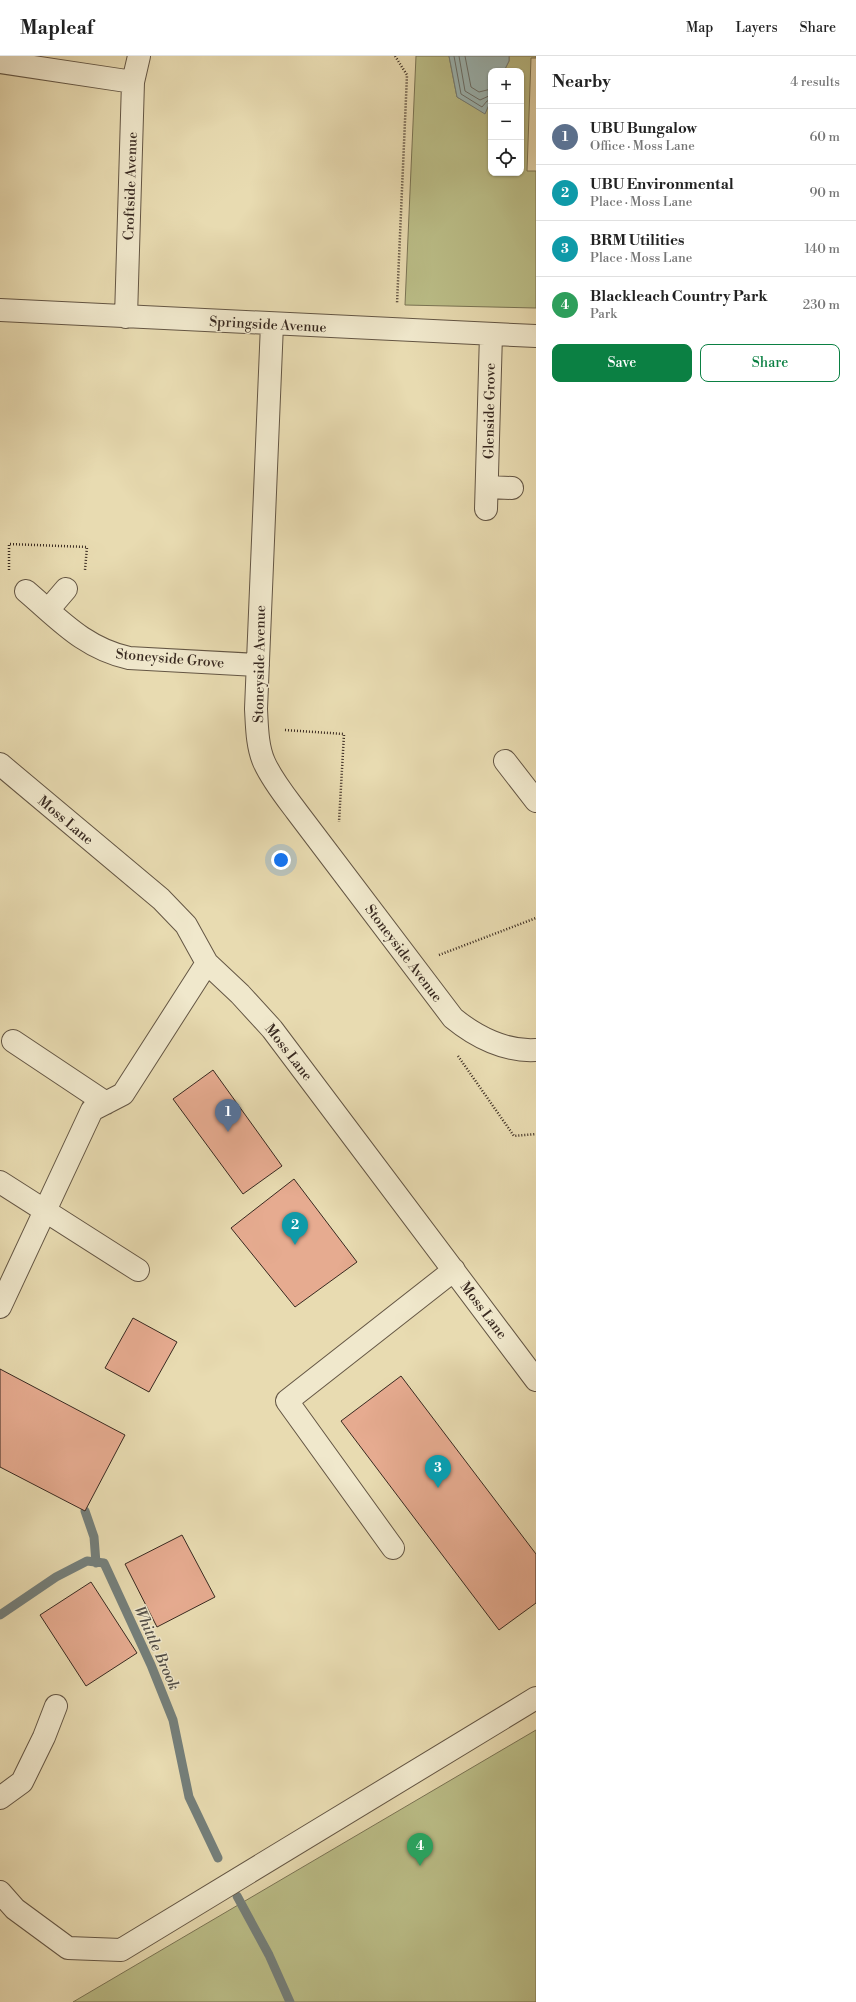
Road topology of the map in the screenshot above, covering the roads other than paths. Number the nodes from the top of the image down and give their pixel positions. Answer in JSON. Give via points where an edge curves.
{"nodes":[{"id":1,"x":139,"y":56,"type":"edge"},
{"id":2,"x":0,"y":62,"type":"edge"},
{"id":3,"x":133,"y":82,"type":"junction"},
{"id":4,"x":0,"y":310,"type":"edge"},
{"id":5,"x":126,"y":317,"type":"junction"},
{"id":6,"x":272,"y":324,"type":"junction"},
{"id":7,"x":491,"y":334,"type":"junction"},
{"id":8,"x":536,"y":336,"type":"edge"},
{"id":9,"x":487,"y":487,"type":"junction"},
{"id":10,"x":512,"y":488,"type":"dead end"},
{"id":11,"x":486,"y":509,"type":"dead end"},
{"id":12,"x":66,"y":588,"type":"road end"},
{"id":13,"x":26,"y":591,"type":"road end"},
{"id":14,"x":48,"y":610,"type":"junction"},
{"id":15,"x":258,"y":664,"type":"junction"},
{"id":16,"x":505,"y":761,"type":"dead end"},
{"id":17,"x":0,"y":764,"type":"edge"},
{"id":18,"x":536,"y":802,"type":"edge"},
{"id":19,"x":207,"y":963,"type":"junction"},
{"id":20,"x":13,"y":1041,"type":"dead end"},
{"id":21,"x":536,"y":1050,"type":"edge"},
{"id":22,"x":106,"y":1103,"type":"junction"},
{"id":23,"x":0,"y":1182,"type":"edge"},
{"id":24,"x":45,"y":1210,"type":"junction"},
{"id":25,"x":138,"y":1270,"type":"dead end"},
{"id":26,"x":454,"y":1270,"type":"junction"},
{"id":27,"x":0,"y":1307,"type":"edge"},
{"id":28,"x":536,"y":1380,"type":"edge"},
{"id":29,"x":393,"y":1548,"type":"dead end"},
{"id":30,"x":536,"y":1698,"type":"edge"},
{"id":31,"x":56,"y":1706,"type":"dead end"},
{"id":32,"x":0,"y":1798,"type":"edge"},
{"id":33,"x":0,"y":1892,"type":"edge"}],
"edges":[{"from":1,"to":3,"type":"street","name":"Croftside Avenue"},
{"from":2,"to":3,"type":"street"},
{"from":3,"to":5,"type":"street","name":"Croftside Avenue"},
{"from":4,"to":5,"type":"street","name":"Springside Avenue"},
{"from":5,"to":6,"type":"street","name":"Springside Avenue"},
{"from":6,"to":7,"type":"street","name":"Springside Avenue"},
{"from":6,"to":15,"type":"street","name":"Stoneyside Avenue"},
{"from":7,"to":8,"type":"street","name":"Springside Avenue"},
{"from":7,"to":9,"type":"street","name":"Glenside Grove"},
{"from":9,"to":10,"type":"street"},
{"from":9,"to":11,"type":"street","name":"Glenside Grove"},
{"from":12,"to":14,"type":"street"},
{"from":13,"to":14,"type":"street","name":"Stoneyside Grove"},
{"from":14,"to":15,"type":"street","name":"Stoneyside Grove","via":[[82,639],[109,654],[129,658]]},
{"from":15,"to":21,"type":"street","name":"Stoneyside Avenue","via":[[257,728],[263,761],[277,784],[453,1018],[484,1039],[509,1048]]},
{"from":16,"to":18,"type":"street"},
{"from":17,"to":19,"type":"street","name":"Moss Lane","via":[[161,899],[186,925]]},
{"from":19,"to":22,"type":"street","via":[[123,1094]]},
{"from":19,"to":26,"type":"street","name":"Moss Lane","via":[[272,1029]]},
{"from":20,"to":22,"type":"street"},
{"from":22,"to":24,"type":"street","via":[[92,1110]]},
{"from":23,"to":24,"type":"street"},
{"from":24,"to":25,"type":"street"},
{"from":24,"to":27,"type":"street"},
{"from":26,"to":28,"type":"street","name":"Moss Lane"},
{"from":26,"to":29,"type":"street","via":[[287,1401]]},
{"from":30,"to":33,"type":"street","via":[[121,1950],[68,1948],[15,1910]]},
{"from":31,"to":32,"type":"street","via":[[22,1782]]}]}
